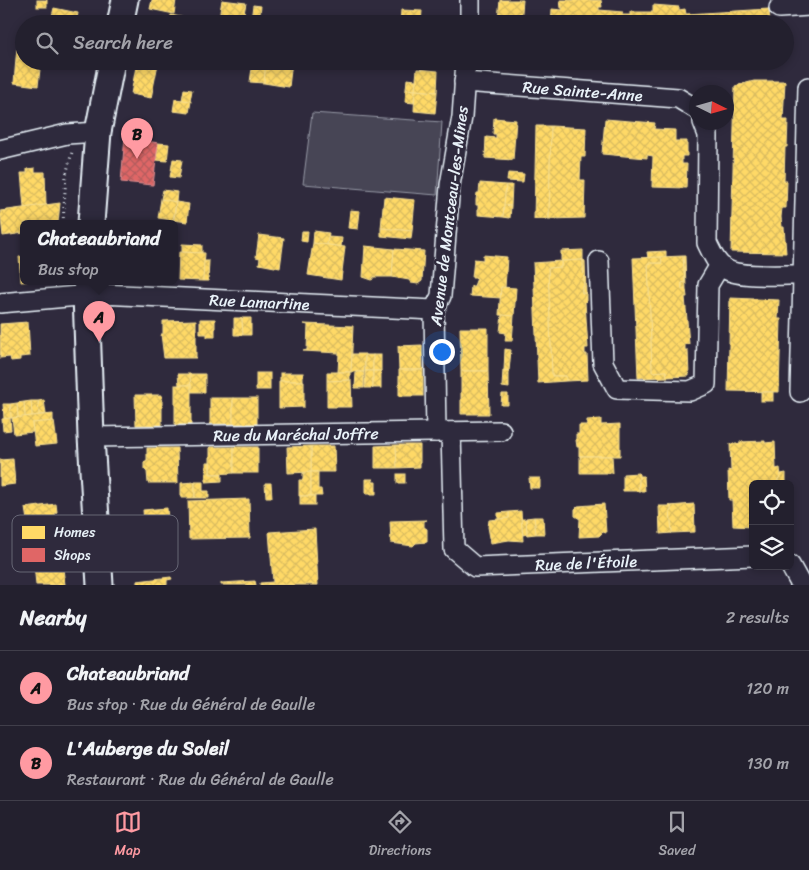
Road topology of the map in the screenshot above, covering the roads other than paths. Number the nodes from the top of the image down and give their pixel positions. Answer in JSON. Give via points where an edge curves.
{"nodes":[{"id":1,"x":125,"y":0,"type":"edge"},
{"id":2,"x":470,"y":0,"type":"edge"},
{"id":3,"x":809,"y":6,"type":"edge"},
{"id":4,"x":778,"y":8,"type":"dead end"},
{"id":5,"x":122,"y":15,"type":"edge"},
{"id":6,"x":470,"y":15,"type":"edge"},
{"id":7,"x":110,"y":70,"type":"edge"},
{"id":8,"x":465,"y":70,"type":"edge"},
{"id":9,"x":464,"y":82,"type":"junction"},
{"id":10,"x":808,"y":87,"type":"dead end"},
{"id":11,"x":689,"y":105,"type":"edge"},
{"id":12,"x":706,"y":130,"type":"edge"},
{"id":13,"x":98,"y":132,"type":"junction"},
{"id":14,"x":0,"y":150,"type":"edge"},
{"id":15,"x":91,"y":220,"type":"edge"},
{"id":16,"x":598,"y":261,"type":"dead end"},
{"id":17,"x":720,"y":265,"type":"junction"},
{"id":18,"x":806,"y":275,"type":"edge"},
{"id":19,"x":86,"y":288,"type":"edge"},
{"id":20,"x":0,"y":303,"type":"edge"},
{"id":21,"x":434,"y":310,"type":"junction"},
{"id":22,"x":800,"y":392,"type":"dead end"},
{"id":23,"x":501,"y":431,"type":"dead end"},
{"id":24,"x":444,"y":432,"type":"junction"},
{"id":25,"x":91,"y":437,"type":"junction"},
{"id":26,"x":96,"y":515,"type":"edge"},
{"id":27,"x":749,"y":556,"type":"edge"},
{"id":28,"x":793,"y":570,"type":"edge"},
{"id":29,"x":99,"y":572,"type":"edge"},
{"id":30,"x":100,"y":585,"type":"edge"},
{"id":31,"x":801,"y":585,"type":"edge"}],
"edges":[{"from":1,"to":5,"type":"main road"},
{"from":2,"to":6,"type":"street"},
{"from":3,"to":4,"type":"street"},
{"from":7,"to":13,"type":"main road"},
{"from":8,"to":9,"type":"street","name":"Avenue de Montceau-les-Mines"},
{"from":9,"to":11,"type":"street","name":"Rue Sainte-Anne","via":[[678,98]]},
{"from":9,"to":21,"type":"street","name":"Avenue de Montceau-les-Mines","via":[[462,117],[450,185],[441,296]]},
{"from":10,"to":18,"type":"street"},
{"from":12,"to":17,"type":"street","via":[[707,242]]},
{"from":13,"to":14,"type":"street","via":[[67,134]]},
{"from":13,"to":15,"type":"main road"},
{"from":16,"to":17,"type":"street","via":[[603,364],[617,389],[690,391],[706,384],[708,285]]},
{"from":17,"to":18,"type":"street","via":[[739,274]]},
{"from":18,"to":22,"type":"street"},
{"from":19,"to":20,"type":"street","name":"Rue Lamartine"},
{"from":19,"to":21,"type":"street","name":"Rue Lamartine","via":[[102,294]]},
{"from":19,"to":25,"type":"main road"},
{"from":21,"to":24,"type":"street","name":"Avenue de Montceau-les-Mines"},
{"from":23,"to":24,"type":"street","name":"Rue du Maréchal Joffre"},
{"from":24,"to":25,"type":"street","name":"Rue du Maréchal Joffre"},
{"from":24,"to":27,"type":"street","name":"Rue de l'Étoile","via":[[454,549],[475,567]]},
{"from":25,"to":26,"type":"main road"},
{"from":28,"to":31,"type":"street"},
{"from":29,"to":30,"type":"main road"}]}
